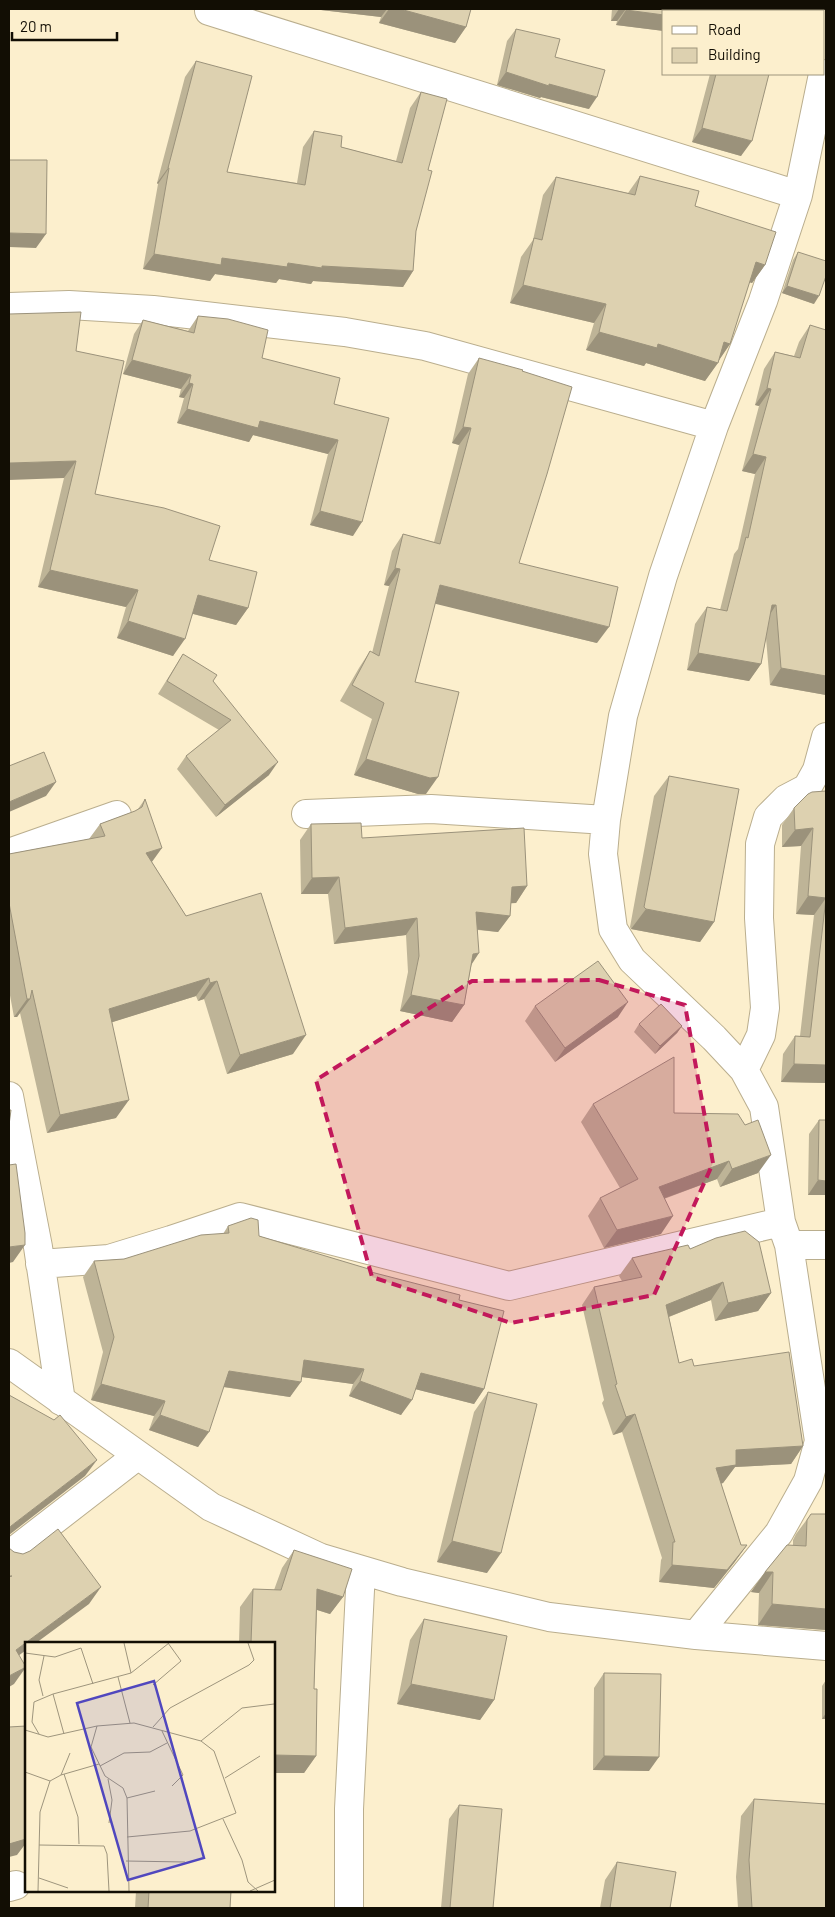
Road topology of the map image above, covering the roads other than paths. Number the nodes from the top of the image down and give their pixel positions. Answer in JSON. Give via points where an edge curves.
{"nodes":[{"id":1,"x":209,"y":11,"type":"dead end"},
{"id":2,"x":824,"y":75,"type":"edge"},
{"id":3,"x":798,"y":195,"type":"junction"},
{"id":4,"x":9,"y":307,"type":"edge"},
{"id":5,"x":714,"y":426,"type":"junction"},
{"id":6,"x":826,"y":737,"type":"edge"},
{"id":7,"x":306,"y":814,"type":"dead end"},
{"id":8,"x":117,"y":815,"type":"dead end"},
{"id":9,"x":606,"y":820,"type":"junction"},
{"id":10,"x":9,"y":853,"type":"edge"},
{"id":11,"x":744,"y":1070,"type":"junction"},
{"id":12,"x":9,"y":1096,"type":"edge"},
{"id":13,"x":785,"y":1234,"type":"junction"},
{"id":14,"x":826,"y":1244,"type":"edge"},
{"id":15,"x":40,"y":1264,"type":"junction"},
{"id":16,"x":9,"y":1363,"type":"edge"},
{"id":17,"x":61,"y":1401,"type":"junction"},
{"id":18,"x":137,"y":1456,"type":"junction"},
{"id":19,"x":9,"y":1555,"type":"edge"},
{"id":20,"x":362,"y":1570,"type":"junction"},
{"id":21,"x":696,"y":1635,"type":"junction"},
{"id":22,"x":826,"y":1646,"type":"edge"},
{"id":23,"x":350,"y":1908,"type":"edge"}],
"edges":[{"from":1,"to":3,"type":"street"},
{"from":2,"to":3,"type":"street"},
{"from":3,"to":5,"type":"street","via":[[763,301]]},
{"from":4,"to":5,"type":"street","via":[[69,305],[153,310],[345,332],[425,346]]},
{"from":5,"to":9,"type":"street","via":[[663,576],[623,716]]},
{"from":6,"to":11,"type":"street","via":[[817,770],[807,788],[786,799],[768,817],[760,844],[759,918],[765,1008],[761,1036]]},
{"from":7,"to":9,"type":"street","via":[[431,809]]},
{"from":8,"to":10,"type":"street"},
{"from":9,"to":11,"type":"street","via":[[602,854],[613,929],[632,960]]},
{"from":11,"to":13,"type":"street","via":[[764,1107]]},
{"from":12,"to":15,"type":"street"},
{"from":13,"to":14,"type":"street"},
{"from":13,"to":15,"type":"street","via":[[509,1286],[240,1217],[109,1259]]},
{"from":13,"to":21,"type":"street","via":[[819,1441],[808,1481],[779,1533]]},
{"from":15,"to":17,"type":"street"},
{"from":16,"to":17,"type":"street"},
{"from":17,"to":18,"type":"street"},
{"from":18,"to":19,"type":"street"},
{"from":18,"to":20,"type":"street","via":[[211,1507],[320,1558]]},
{"from":20,"to":21,"type":"street","via":[[549,1617]]},
{"from":20,"to":23,"type":"street","via":[[349,1809]]},
{"from":21,"to":22,"type":"street"}]}
